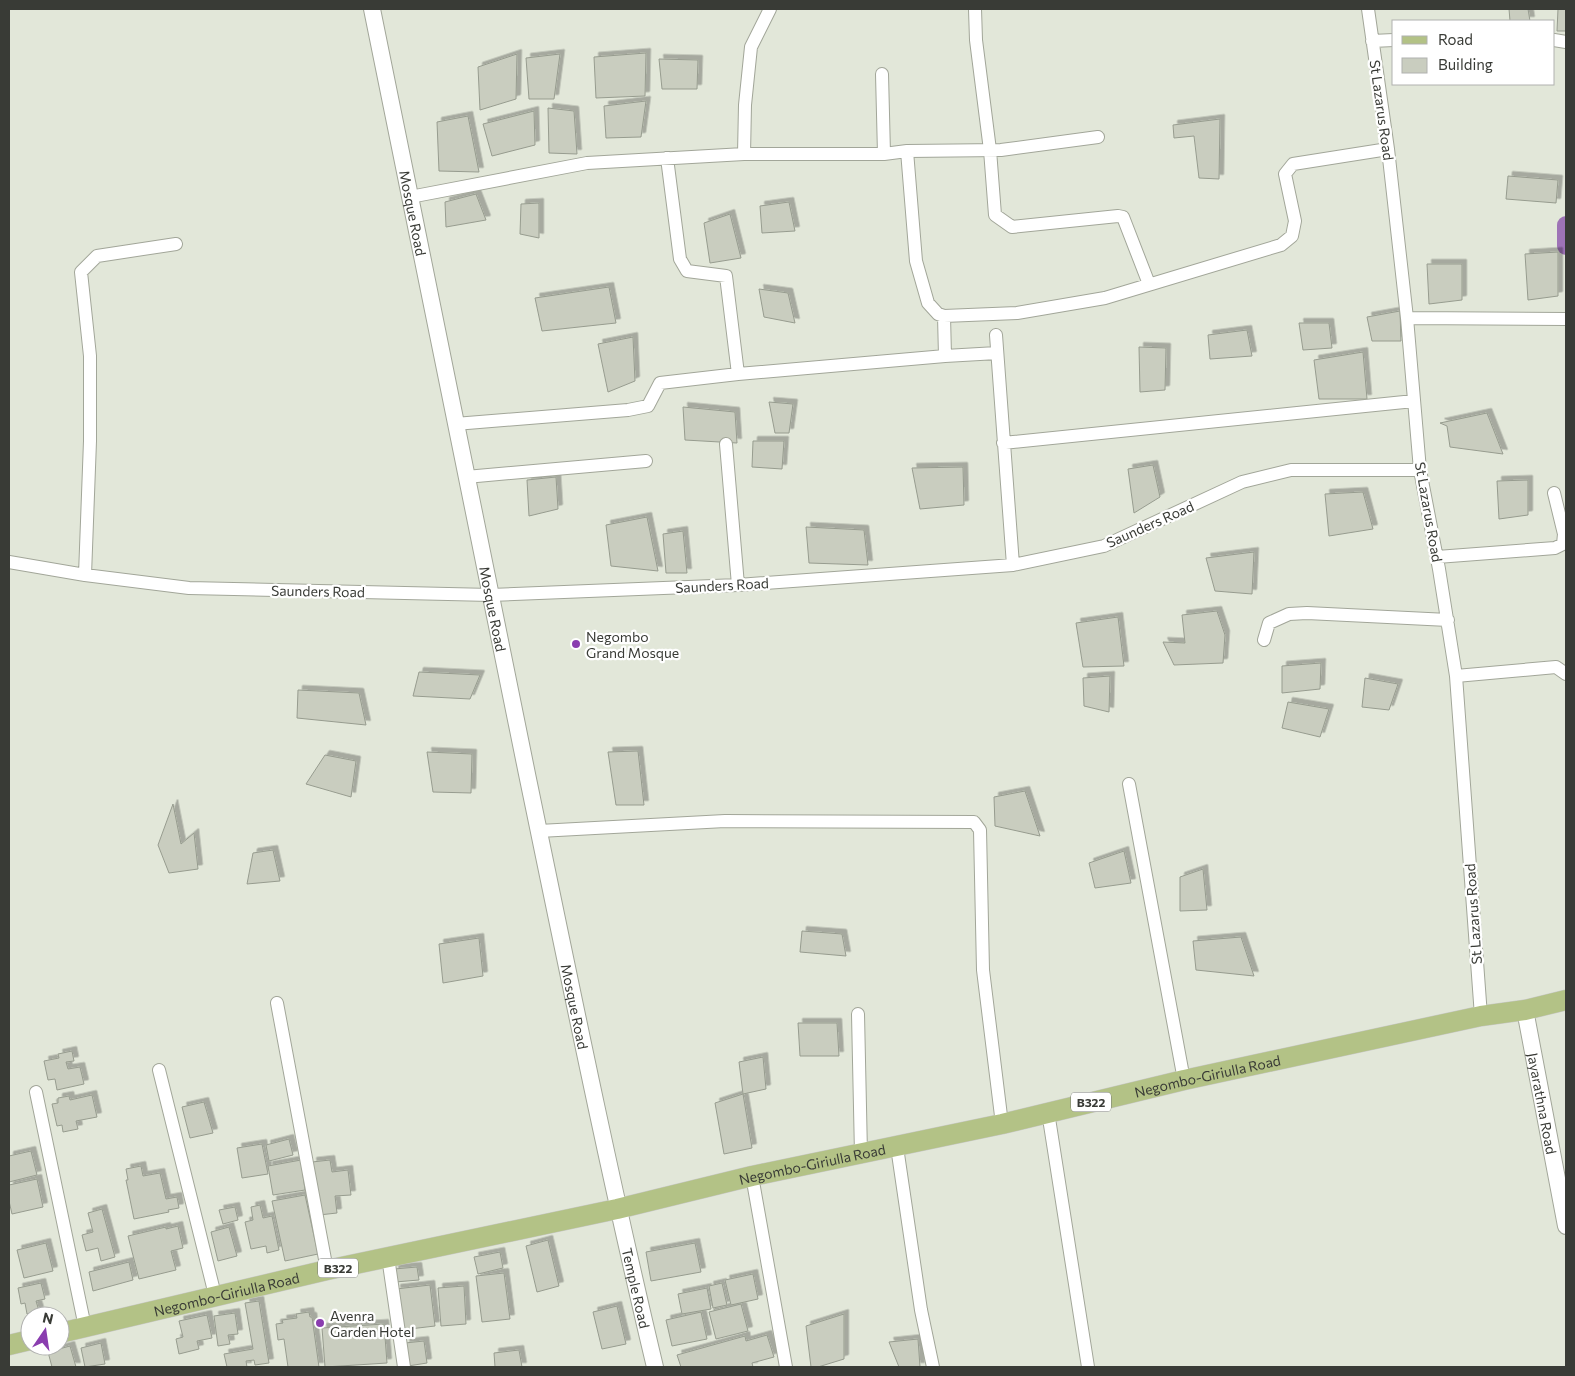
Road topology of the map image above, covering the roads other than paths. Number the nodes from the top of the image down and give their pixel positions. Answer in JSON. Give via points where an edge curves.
{"nodes":[{"id":1,"x":372,"y":9,"type":"edge"},
{"id":2,"x":770,"y":9,"type":"edge"},
{"id":3,"x":975,"y":9,"type":"edge"},
{"id":4,"x":1368,"y":9,"type":"edge"},
{"id":5,"x":1392,"y":40,"type":"edge"},
{"id":6,"x":1372,"y":42,"type":"junction"},
{"id":7,"x":882,"y":74,"type":"dead end"},
{"id":8,"x":1098,"y":137,"type":"dead end"},
{"id":9,"x":1388,"y":149,"type":"junction"},
{"id":10,"x":990,"y":150,"type":"junction"},
{"id":11,"x":907,"y":151,"type":"junction"},
{"id":12,"x":744,"y":154,"type":"junction"},
{"id":13,"x":884,"y":154,"type":"junction"},
{"id":14,"x":667,"y":158,"type":"junction"},
{"id":15,"x":410,"y":197,"type":"junction"},
{"id":16,"x":176,"y":244,"type":"dead end"},
{"id":17,"x":1149,"y":284,"type":"junction"},
{"id":18,"x":944,"y":316,"type":"junction"},
{"id":19,"x":1407,"y":318,"type":"junction"},
{"id":20,"x":1566,"y":318,"type":"edge"},
{"id":21,"x":996,"y":336,"type":"dead end"},
{"id":22,"x":997,"y":353,"type":"junction"},
{"id":23,"x":945,"y":356,"type":"junction"},
{"id":24,"x":738,"y":374,"type":"junction"},
{"id":25,"x":1414,"y":401,"type":"junction"},
{"id":26,"x":455,"y":424,"type":"junction"},
{"id":27,"x":1003,"y":443,"type":"junction"},
{"id":28,"x":726,"y":444,"type":"dead end"},
{"id":29,"x":646,"y":461,"type":"dead end"},
{"id":30,"x":1420,"y":470,"type":"junction"},
{"id":31,"x":466,"y":476,"type":"junction"},
{"id":32,"x":1554,"y":493,"type":"dead end"},
{"id":33,"x":1437,"y":557,"type":"junction"},
{"id":34,"x":9,"y":562,"type":"edge"},
{"id":35,"x":1014,"y":565,"type":"junction"},
{"id":36,"x":85,"y":574,"type":"junction"},
{"id":37,"x":738,"y":585,"type":"junction"},
{"id":38,"x":490,"y":595,"type":"junction"},
{"id":39,"x":1448,"y":620,"type":"junction"},
{"id":40,"x":1264,"y":640,"type":"dead end"},
{"id":41,"x":1566,"y":674,"type":"edge"},
{"id":42,"x":1456,"y":676,"type":"junction"},
{"id":43,"x":1129,"y":784,"type":"dead end"},
{"id":44,"x":539,"y":831,"type":"junction"},
{"id":45,"x":1566,"y":1000,"type":"edge"},
{"id":46,"x":277,"y":1003,"type":"dead end"},
{"id":47,"x":1525,"y":1010,"type":"junction"},
{"id":48,"x":858,"y":1014,"type":"dead end"},
{"id":49,"x":1481,"y":1016,"type":"junction"},
{"id":50,"x":159,"y":1070,"type":"dead end"},
{"id":51,"x":1184,"y":1080,"type":"junction"},
{"id":52,"x":36,"y":1092,"type":"dead end"},
{"id":53,"x":1048,"y":1112,"type":"junction"},
{"id":54,"x":1002,"y":1124,"type":"junction"},
{"id":55,"x":897,"y":1147,"type":"junction"},
{"id":56,"x":861,"y":1154,"type":"junction"},
{"id":57,"x":752,"y":1176,"type":"junction"},
{"id":58,"x":617,"y":1209,"type":"junction"},
{"id":59,"x":1566,"y":1226,"type":"edge"},
{"id":60,"x":388,"y":1257,"type":"junction"},
{"id":61,"x":327,"y":1270,"type":"junction"},
{"id":62,"x":215,"y":1295,"type":"junction"},
{"id":63,"x":85,"y":1327,"type":"junction"},
{"id":64,"x":70,"y":1331,"type":"edge"},
{"id":65,"x":404,"y":1367,"type":"edge"},
{"id":66,"x":655,"y":1367,"type":"edge"},
{"id":67,"x":786,"y":1367,"type":"edge"},
{"id":68,"x":933,"y":1367,"type":"edge"},
{"id":69,"x":1088,"y":1367,"type":"edge"}],
"edges":[{"from":1,"to":15,"type":"street","name":"Mosque Road"},
{"from":2,"to":12,"type":"street","via":[[751,47]]},
{"from":3,"to":10,"type":"street"},
{"from":4,"to":6,"type":"street","name":"St Lazarus Road"},
{"from":5,"to":6,"type":"street"},
{"from":6,"to":9,"type":"street","name":"St Lazarus Road"},
{"from":7,"to":13,"type":"street"},
{"from":8,"to":10,"type":"street"},
{"from":9,"to":17,"type":"street","via":[[1293,164],[1285,174],[1295,221],[1292,236],[1281,244]]},
{"from":9,"to":19,"type":"street","name":"St Lazarus Road"},
{"from":10,"to":11,"type":"street"},
{"from":10,"to":17,"type":"street","via":[[995,214],[1012,226],[1123,217]]},
{"from":11,"to":13,"type":"street"},
{"from":11,"to":18,"type":"street","via":[[916,260],[928,302]]},
{"from":12,"to":13,"type":"street"},
{"from":12,"to":14,"type":"street"},
{"from":14,"to":15,"type":"street","via":[[587,164]]},
{"from":14,"to":24,"type":"street","via":[[680,259],[688,271],[726,276]]},
{"from":15,"to":26,"type":"street","name":"Mosque Road"},
{"from":16,"to":36,"type":"street","via":[[97,256],[81,272],[90,356]]},
{"from":17,"to":18,"type":"street","via":[[1105,298],[1017,313]]},
{"from":18,"to":23,"type":"street"},
{"from":19,"to":20,"type":"street"},
{"from":19,"to":25,"type":"street","name":"St Lazarus Road"},
{"from":21,"to":22,"type":"street"},
{"from":22,"to":23,"type":"street"},
{"from":22,"to":27,"type":"street"},
{"from":23,"to":24,"type":"street"},
{"from":24,"to":26,"type":"street","via":[[660,384],[648,406],[628,410]]},
{"from":25,"to":27,"type":"street"},
{"from":25,"to":30,"type":"street","name":"St Lazarus Road"},
{"from":26,"to":31,"type":"street","name":"Mosque Road"},
{"from":27,"to":35,"type":"street"},
{"from":28,"to":37,"type":"street"},
{"from":29,"to":31,"type":"street"},
{"from":30,"to":33,"type":"street","name":"St Lazarus Road"},
{"from":30,"to":35,"type":"street","name":"Saunders Road","via":[[1291,470],[1242,482],[1104,546]]},
{"from":31,"to":38,"type":"street","name":"Mosque Road"},
{"from":32,"to":33,"type":"street","via":[[1564,534],[1563,544],[1554,548]]},
{"from":33,"to":39,"type":"street","name":"St Lazarus Road"},
{"from":34,"to":36,"type":"street","name":"Saunders Road"},
{"from":35,"to":37,"type":"street","name":"Saunders Road"},
{"from":36,"to":38,"type":"street","name":"Saunders Road","via":[[189,588]]},
{"from":37,"to":38,"type":"street","name":"Saunders Road"},
{"from":38,"to":44,"type":"street","name":"Mosque Road"},
{"from":39,"to":40,"type":"street","via":[[1288,614],[1269,623]]},
{"from":39,"to":42,"type":"street","name":"St Lazarus Road"},
{"from":41,"to":42,"type":"street","via":[[1556,667]]},
{"from":42,"to":49,"type":"street","name":"St Lazarus Road"},
{"from":43,"to":51,"type":"street"},
{"from":44,"to":54,"type":"street","via":[[725,821],[974,822],[980,830],[983,970]]},
{"from":44,"to":58,"type":"street","name":"Mosque Road"},
{"from":45,"to":47,"type":"main road","name":"Negombo-Giriulla Road","number":"B322"},
{"from":46,"to":61,"type":"street"},
{"from":47,"to":49,"type":"main road","name":"Negombo-Giriulla Road","number":"B322"},
{"from":47,"to":59,"type":"street","name":"Jayarathna Road"},
{"from":48,"to":56,"type":"street"},
{"from":49,"to":51,"type":"main road","name":"Negombo-Giriulla Road","number":"B322"},
{"from":50,"to":62,"type":"street"},
{"from":51,"to":53,"type":"main road","name":"Negombo-Giriulla Road","number":"B322"},
{"from":52,"to":63,"type":"street"},
{"from":53,"to":54,"type":"main road","name":"Negombo-Giriulla Road","number":"B322"},
{"from":53,"to":69,"type":"street"},
{"from":54,"to":55,"type":"main road","name":"Negombo-Giriulla Road","number":"B322"},
{"from":55,"to":56,"type":"main road","name":"Negombo-Giriulla Road","number":"B322"},
{"from":55,"to":68,"type":"street","via":[[921,1310]]},
{"from":56,"to":57,"type":"main road","name":"Negombo-Giriulla Road","number":"B322"},
{"from":57,"to":58,"type":"main road","name":"Negombo-Giriulla Road","number":"B322"},
{"from":57,"to":67,"type":"street"},
{"from":58,"to":60,"type":"main road","name":"Negombo-Giriulla Road","number":"B322"},
{"from":58,"to":66,"type":"street","name":"Temple Road"},
{"from":60,"to":61,"type":"main road","name":"Negombo-Giriulla Road","number":"B322"},
{"from":60,"to":65,"type":"street"},
{"from":61,"to":62,"type":"main road","name":"Negombo-Giriulla Road","number":"B322"},
{"from":62,"to":63,"type":"main road","name":"Negombo-Giriulla Road","number":"B322"},
{"from":63,"to":64,"type":"main road","name":"Negombo-Giriulla Road","number":"B322"}]}
